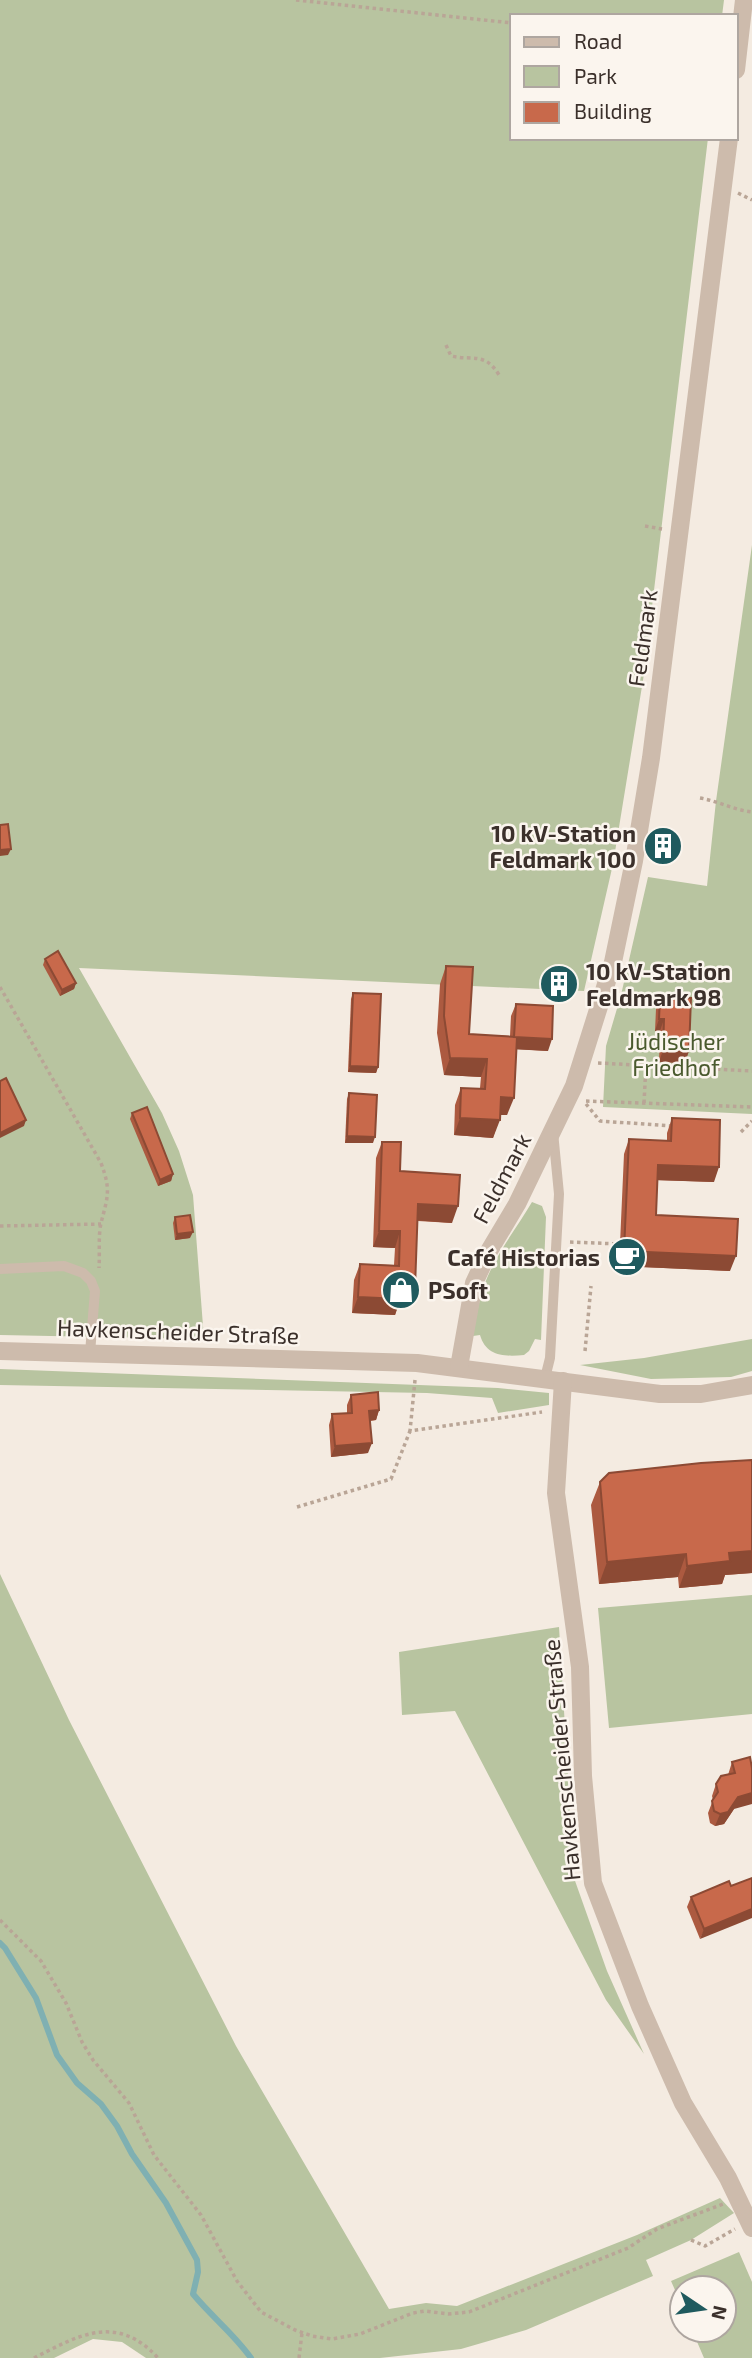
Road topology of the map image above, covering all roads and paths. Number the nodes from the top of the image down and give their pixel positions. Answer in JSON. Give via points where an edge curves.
{"nodes":[{"id":1,"x":296,"y":0,"type":"edge"},
{"id":2,"x":744,"y":5,"type":"edge"},
{"id":3,"x":510,"y":23,"type":"edge"},
{"id":4,"x":738,"y":54,"type":"edge"},
{"id":5,"x":729,"y":140,"type":"edge"},
{"id":6,"x":446,"y":345,"type":"dead end"},
{"id":7,"x":499,"y":375,"type":"dead end"},
{"id":8,"x":700,"y":798,"type":"dead end"},
{"id":9,"x":752,"y":812,"type":"edge"},
{"id":10,"x":0,"y":987,"type":"edge"},
{"id":11,"x":582,"y":1062,"type":"junction"},
{"id":12,"x":646,"y":1065,"type":"junction"},
{"id":13,"x":752,"y":1071,"type":"edge"},
{"id":14,"x":579,"y":1094,"type":"junction"},
{"id":15,"x":644,"y":1103,"type":"junction"},
{"id":16,"x":752,"y":1107,"type":"edge"},
{"id":17,"x":752,"y":1121,"type":"edge"},
{"id":18,"x":673,"y":1130,"type":"edge"},
{"id":19,"x":553,"y":1132,"type":"junction"},
{"id":20,"x":741,"y":1132,"type":"dead end"},
{"id":21,"x":101,"y":1224,"type":"junction"},
{"id":22,"x":0,"y":1226,"type":"edge"},
{"id":23,"x":570,"y":1242,"type":"dead end"},
{"id":24,"x":620,"y":1244,"type":"dead end"},
{"id":25,"x":0,"y":1269,"type":"edge"},
{"id":26,"x":591,"y":1286,"type":"dead end"},
{"id":27,"x":94,"y":1291,"type":"junction"},
{"id":28,"x":0,"y":1351,"type":"edge"},
{"id":29,"x":585,"y":1351,"type":"dead end"},
{"id":30,"x":90,"y":1353,"type":"junction"},
{"id":31,"x":417,"y":1363,"type":"junction"},
{"id":32,"x":459,"y":1367,"type":"junction"},
{"id":33,"x":554,"y":1379,"type":"junction"},
{"id":34,"x":752,"y":1385,"type":"edge"},
{"id":35,"x":562,"y":1409,"type":"junction"},
{"id":36,"x":410,"y":1431,"type":"junction"},
{"id":37,"x":297,"y":1507,"type":"dead end"},
{"id":38,"x":0,"y":1920,"type":"edge"},
{"id":39,"x":738,"y":2198,"type":"junction"},
{"id":40,"x":751,"y":2225,"type":"edge"},
{"id":41,"x":691,"y":2240,"type":"dead end"},
{"id":42,"x":302,"y":2333,"type":"junction"},
{"id":43,"x":34,"y":2358,"type":"edge"},
{"id":44,"x":158,"y":2358,"type":"edge"},
{"id":45,"x":299,"y":2358,"type":"edge"}],
"edges":[{"from":1,"to":3,"type":"path"},
{"from":2,"to":4,"type":"street"},
{"from":5,"to":11,"type":"street","name":"Feldmark","via":[[651,758],[612,962]]},
{"from":6,"to":7,"type":"path","via":[[451,356],[484,359]]},
{"from":8,"to":9,"type":"path"},
{"from":10,"to":21,"type":"path","via":[[101,1163],[109,1194]]},
{"from":11,"to":12,"type":"path"},
{"from":11,"to":14,"type":"street","name":"Feldmark"},
{"from":12,"to":13,"type":"path"},
{"from":12,"to":15,"type":"path"},
{"from":14,"to":15,"type":"path"},
{"from":14,"to":18,"type":"path","via":[[600,1121],[673,1126]]},
{"from":14,"to":19,"type":"street","name":"Feldmark"},
{"from":15,"to":16,"type":"path"},
{"from":17,"to":20,"type":"path"},
{"from":19,"to":32,"type":"street","name":"Feldmark","via":[[474,1283]]},
{"from":19,"to":33,"type":"lane","name":"Feldmark","via":[[559,1194],[550,1358]]},
{"from":21,"to":22,"type":"path"},
{"from":21,"to":27,"type":"path"},
{"from":23,"to":24,"type":"path"},
{"from":25,"to":27,"type":"lane","via":[[74,1268],[91,1280]]},
{"from":26,"to":29,"type":"path"},
{"from":27,"to":30,"type":"lane"},
{"from":28,"to":30,"type":"street","name":"Havkenscheider Straße"},
{"from":30,"to":31,"type":"street","name":"Havkenscheider Straße"},
{"from":31,"to":32,"type":"street","name":"Havkenscheider Straße"},
{"from":31,"to":36,"type":"path"},
{"from":32,"to":33,"type":"street","name":"Havkenscheider Straße"},
{"from":33,"to":34,"type":"street","name":"Havkenscheider Straße","via":[[660,1394],[701,1394]]},
{"from":33,"to":35,"type":"street","name":"Havkenscheider Straße"},
{"from":35,"to":36,"type":"path"},
{"from":35,"to":39,"type":"street","name":"Havkenscheider Straße","via":[[556,1493],[580,1667],[583,1776],[593,1883],[678,2091]]},
{"from":36,"to":37,"type":"path","via":[[391,1479]]},
{"from":38,"to":42,"type":"path","via":[[41,1961],[93,2060],[129,2103],[154,2155],[201,2215],[237,2281],[261,2312]]},
{"from":39,"to":40,"type":"street","name":"Havkenscheider Straße"},
{"from":39,"to":42,"type":"path","via":[[469,2312],[413,2312],[332,2340]]},
{"from":40,"to":41,"type":"path","via":[[731,2230],[705,2246]]},
{"from":42,"to":45,"type":"path"},
{"from":43,"to":44,"type":"path","via":[[77,2336],[116,2331],[145,2344]]}]}
